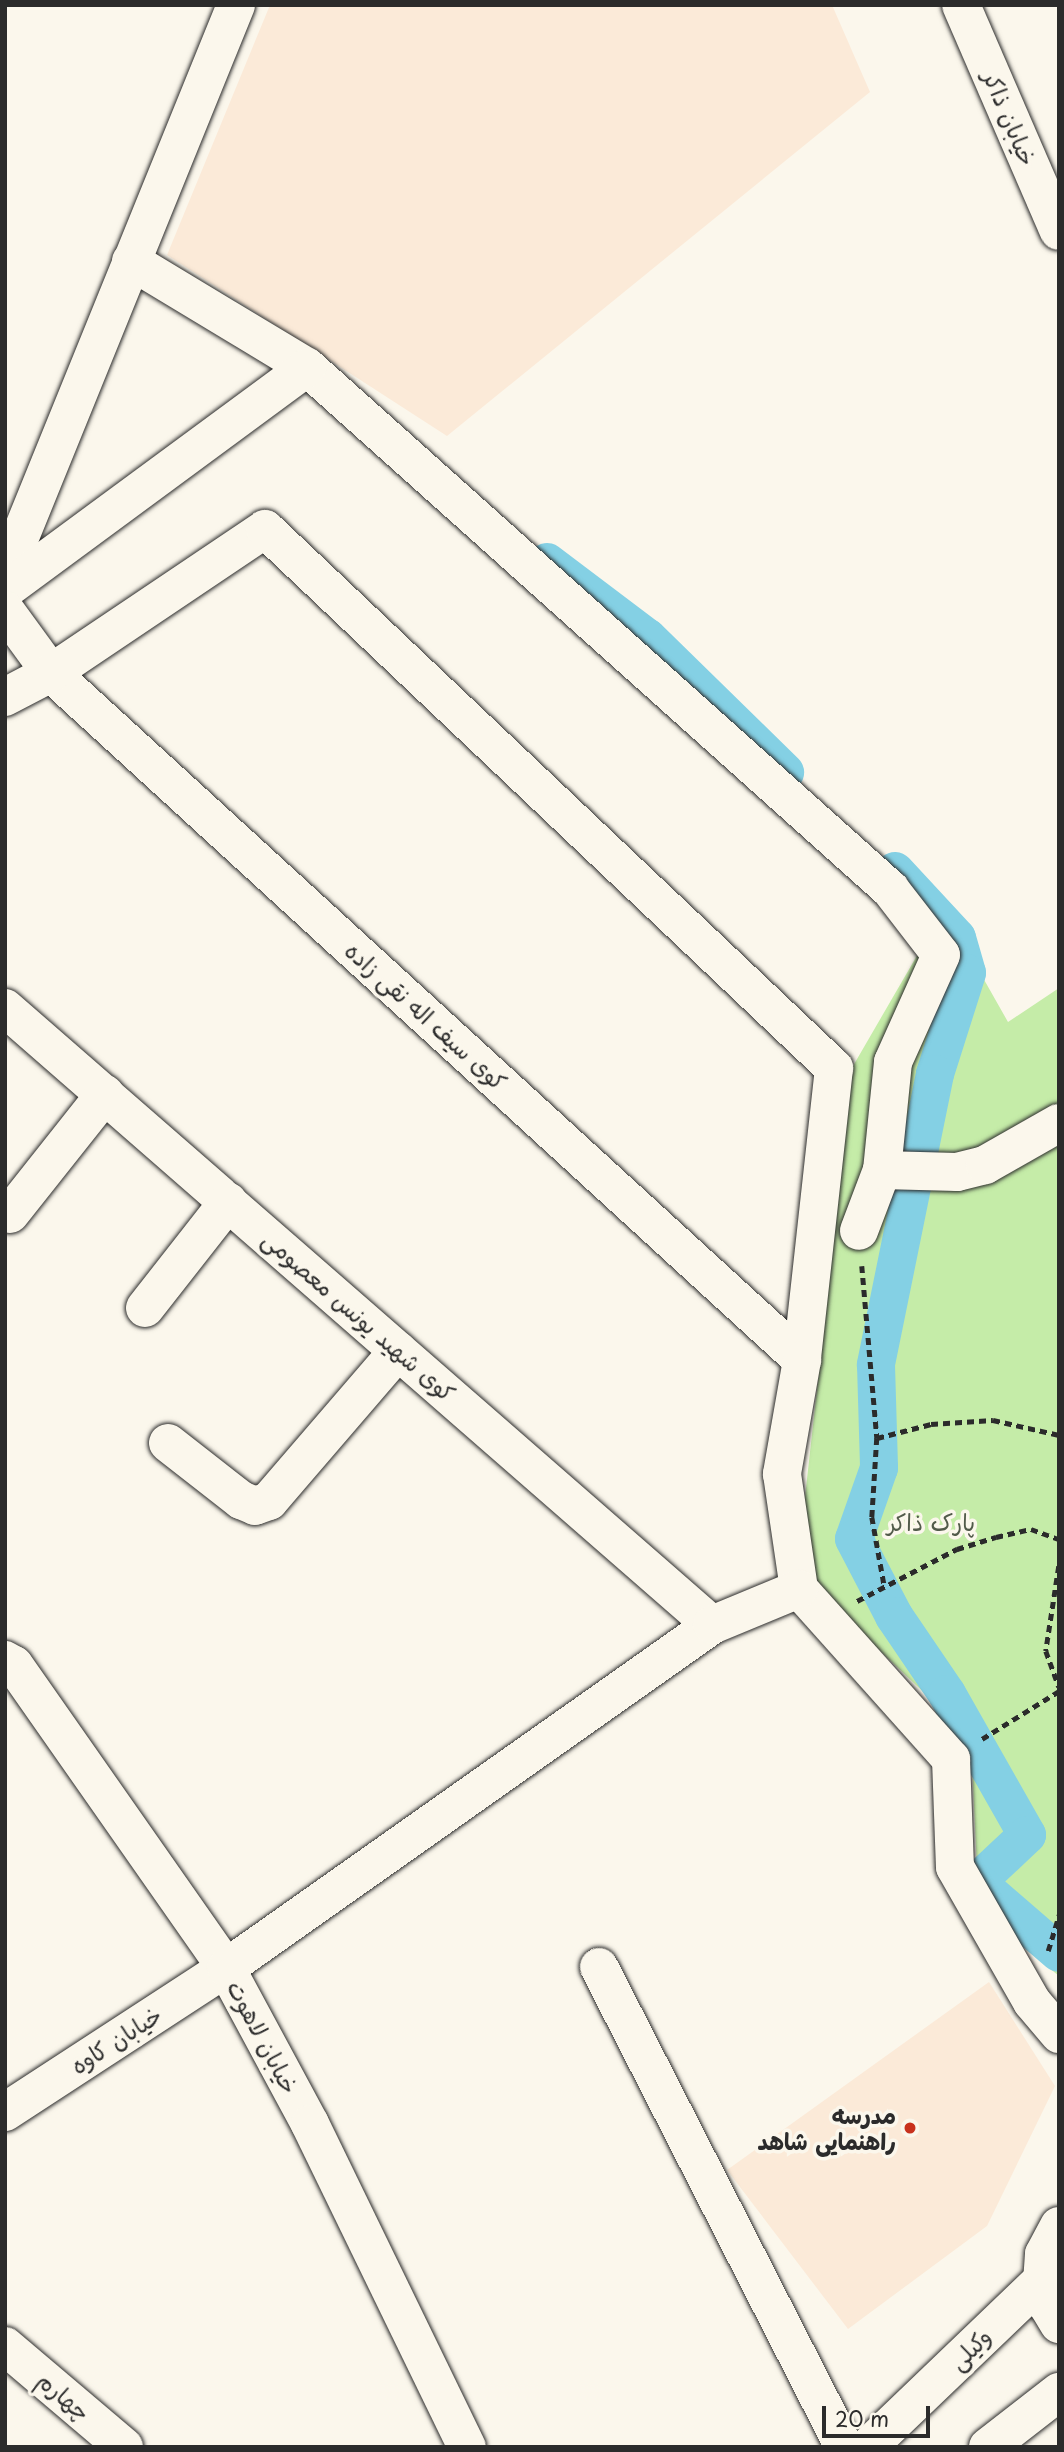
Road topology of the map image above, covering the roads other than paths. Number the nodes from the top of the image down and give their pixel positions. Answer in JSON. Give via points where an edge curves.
{"nodes":[{"id":1,"x":236,"y":5,"type":"edge"},
{"id":2,"x":961,"y":5,"type":"edge"},
{"id":3,"x":1055,"y":211,"type":"edge"},
{"id":4,"x":131,"y":261,"type":"junction"},
{"id":5,"x":307,"y":367,"type":"junction"},
{"id":6,"x":5,"y":574,"type":"edge"},
{"id":7,"x":5,"y":590,"type":"edge"},
{"id":8,"x":5,"y":610,"type":"edge"},
{"id":9,"x":51,"y":673,"type":"junction"},
{"id":10,"x":5,"y":697,"type":"edge"},
{"id":11,"x":5,"y":1008,"type":"edge"},
{"id":12,"x":105,"y":1094,"type":"junction"},
{"id":13,"x":1059,"y":1123,"type":"edge"},
{"id":14,"x":882,"y":1170,"type":"junction"},
{"id":15,"x":228,"y":1202,"type":"junction"},
{"id":16,"x":10,"y":1214,"type":"dead end"},
{"id":17,"x":859,"y":1231,"type":"road end"},
{"id":18,"x":145,"y":1308,"type":"dead end"},
{"id":19,"x":398,"y":1351,"type":"junction"},
{"id":20,"x":802,"y":1360,"type":"junction"},
{"id":21,"x":168,"y":1443,"type":"dead end"},
{"id":22,"x":799,"y":1589,"type":"junction"},
{"id":23,"x":712,"y":1625,"type":"junction"},
{"id":24,"x":5,"y":1660,"type":"edge"},
{"id":25,"x":599,"y":1967,"type":"dead end"},
{"id":26,"x":226,"y":1968,"type":"junction"},
{"id":27,"x":1059,"y":2034,"type":"edge"},
{"id":28,"x":5,"y":2112,"type":"edge"},
{"id":29,"x":1059,"y":2226,"type":"edge"},
{"id":30,"x":1042,"y":2280,"type":"junction"},
{"id":31,"x":1059,"y":2324,"type":"edge"},
{"id":32,"x":5,"y":2346,"type":"edge"},
{"id":33,"x":1059,"y":2392,"type":"edge"},
{"id":34,"x":124,"y":2447,"type":"edge"},
{"id":35,"x":467,"y":2447,"type":"edge"},
{"id":36,"x":844,"y":2447,"type":"edge"},
{"id":37,"x":869,"y":2447,"type":"edge"},
{"id":38,"x":988,"y":2447,"type":"edge"}],
"edges":[{"from":1,"to":4,"type":"street"},
{"from":2,"to":3,"type":"street","name":"خیابان ذاکر"},
{"from":4,"to":5,"type":"street"},
{"from":4,"to":6,"type":"street"},
{"from":5,"to":7,"type":"street"},
{"from":5,"to":14,"type":"street","via":[[890,889],[941,955],[893,1062]]},
{"from":8,"to":9,"type":"street","name":"کوی سیف اله نقی زاده"},
{"from":9,"to":10,"type":"street"},
{"from":9,"to":20,"type":"street","name":"کوی سیف اله نقی زاده"},
{"from":9,"to":20,"type":"street","via":[[265,528],[834,1068]]},
{"from":11,"to":12,"type":"street","name":"کوی شهید یونس معصومی"},
{"from":12,"to":15,"type":"street","name":"کوی شهید یونس معصومی"},
{"from":12,"to":16,"type":"street"},
{"from":13,"to":14,"type":"street","via":[[985,1165],[957,1172]]},
{"from":14,"to":17,"type":"street"},
{"from":15,"to":18,"type":"street"},
{"from":15,"to":19,"type":"street","name":"کوی شهید یونس معصومی"},
{"from":19,"to":21,"type":"street","via":[[269,1501],[255,1506],[241,1500]]},
{"from":19,"to":23,"type":"street","name":"کوی شهید یونس معصومی"},
{"from":20,"to":22,"type":"street","via":[[782,1474]]},
{"from":22,"to":23,"type":"street","name":"خیابان کاوه"},
{"from":22,"to":27,"type":"street","via":[[951,1759],[955,1867],[1032,2002]]},
{"from":23,"to":26,"type":"street","name":"خیابان کاوه"},
{"from":24,"to":26,"type":"street","name":"خیابان لاهوت","via":[[14,1665]]},
{"from":25,"to":36,"type":"street"},
{"from":26,"to":28,"type":"street","name":"خیابان کاوه"},
{"from":26,"to":35,"type":"street","name":"خیابان لاهوت","via":[[310,2124]]},
{"from":29,"to":30,"type":"street","via":[[1044,2254]]},
{"from":30,"to":31,"type":"street","via":[[1048,2306]]},
{"from":30,"to":37,"type":"street","name":"وکیلی"},
{"from":32,"to":34,"type":"street","name":"چهارم"},
{"from":33,"to":38,"type":"street"}]}
